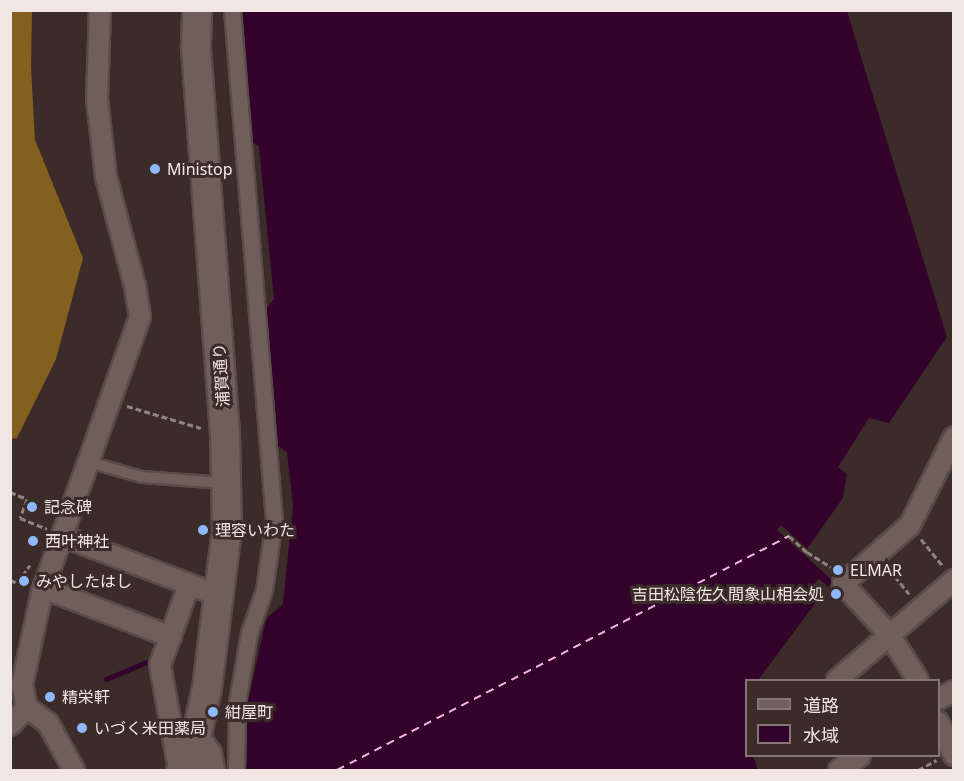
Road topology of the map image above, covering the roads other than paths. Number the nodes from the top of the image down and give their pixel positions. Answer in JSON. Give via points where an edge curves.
{"nodes":[{"id":1,"x":100,"y":10,"type":"edge"},
{"id":2,"x":197,"y":10,"type":"edge"},
{"id":3,"x":232,"y":10,"type":"edge"},
{"id":4,"x":954,"y":438,"type":"edge"},
{"id":5,"x":88,"y":462,"type":"junction"},
{"id":6,"x":226,"y":483,"type":"junction"},
{"id":7,"x":62,"y":536,"type":"junction"},
{"id":8,"x":953,"y":580,"type":"edge"},
{"id":9,"x":189,"y":585,"type":"junction"},
{"id":10,"x":43,"y":588,"type":"junction"},
{"id":11,"x":220,"y":596,"type":"junction"},
{"id":12,"x":889,"y":634,"type":"junction"},
{"id":13,"x":171,"y":637,"type":"junction"},
{"id":14,"x":839,"y":679,"type":"edge"},
{"id":15,"x":917,"y":679,"type":"edge"},
{"id":16,"x":954,"y":691,"type":"edge"},
{"id":17,"x":940,"y":698,"type":"edge"},
{"id":18,"x":27,"y":708,"type":"junction"},
{"id":19,"x":940,"y":724,"type":"edge"},
{"id":20,"x":10,"y":725,"type":"edge"},
{"id":21,"x":954,"y":755,"type":"edge"},
{"id":22,"x":859,"y":757,"type":"edge"},
{"id":23,"x":192,"y":769,"type":"edge"},
{"id":24,"x":74,"y":771,"type":"edge"},
{"id":25,"x":236,"y":771,"type":"edge"},
{"id":26,"x":839,"y":771,"type":"edge"}],
"edges":[{"from":1,"to":5,"type":"street","via":[[97,99],[106,177],[140,317]]},
{"from":2,"to":6,"type":"main road","name":"浦賀通り","via":[[196,45]]},
{"from":3,"to":25,"type":"street","via":[[274,520],[264,590],[249,633],[237,702]]},
{"from":4,"to":12,"type":"street","via":[[910,525],[843,584]]},
{"from":5,"to":6,"type":"lane","via":[[142,477]]},
{"from":5,"to":7,"type":"street"},
{"from":6,"to":11,"type":"main road","name":"浦賀通り"},
{"from":7,"to":9,"type":"street"},
{"from":7,"to":10,"type":"street"},
{"from":8,"to":12,"type":"street"},
{"from":9,"to":11,"type":"street"},
{"from":9,"to":13,"type":"street"},
{"from":10,"to":13,"type":"street"},
{"from":10,"to":18,"type":"street","via":[[22,685]]},
{"from":11,"to":23,"type":"main road","name":"浦賀通り"},
{"from":12,"to":14,"type":"street"},
{"from":12,"to":15,"type":"street"},
{"from":13,"to":23,"type":"street","via":[[160,665],[177,758]]},
{"from":16,"to":17,"type":"street"},
{"from":18,"to":20,"type":"street"},
{"from":18,"to":24,"type":"street","via":[[48,723]]},
{"from":19,"to":21,"type":"street"},
{"from":22,"to":26,"type":"street"}]}
